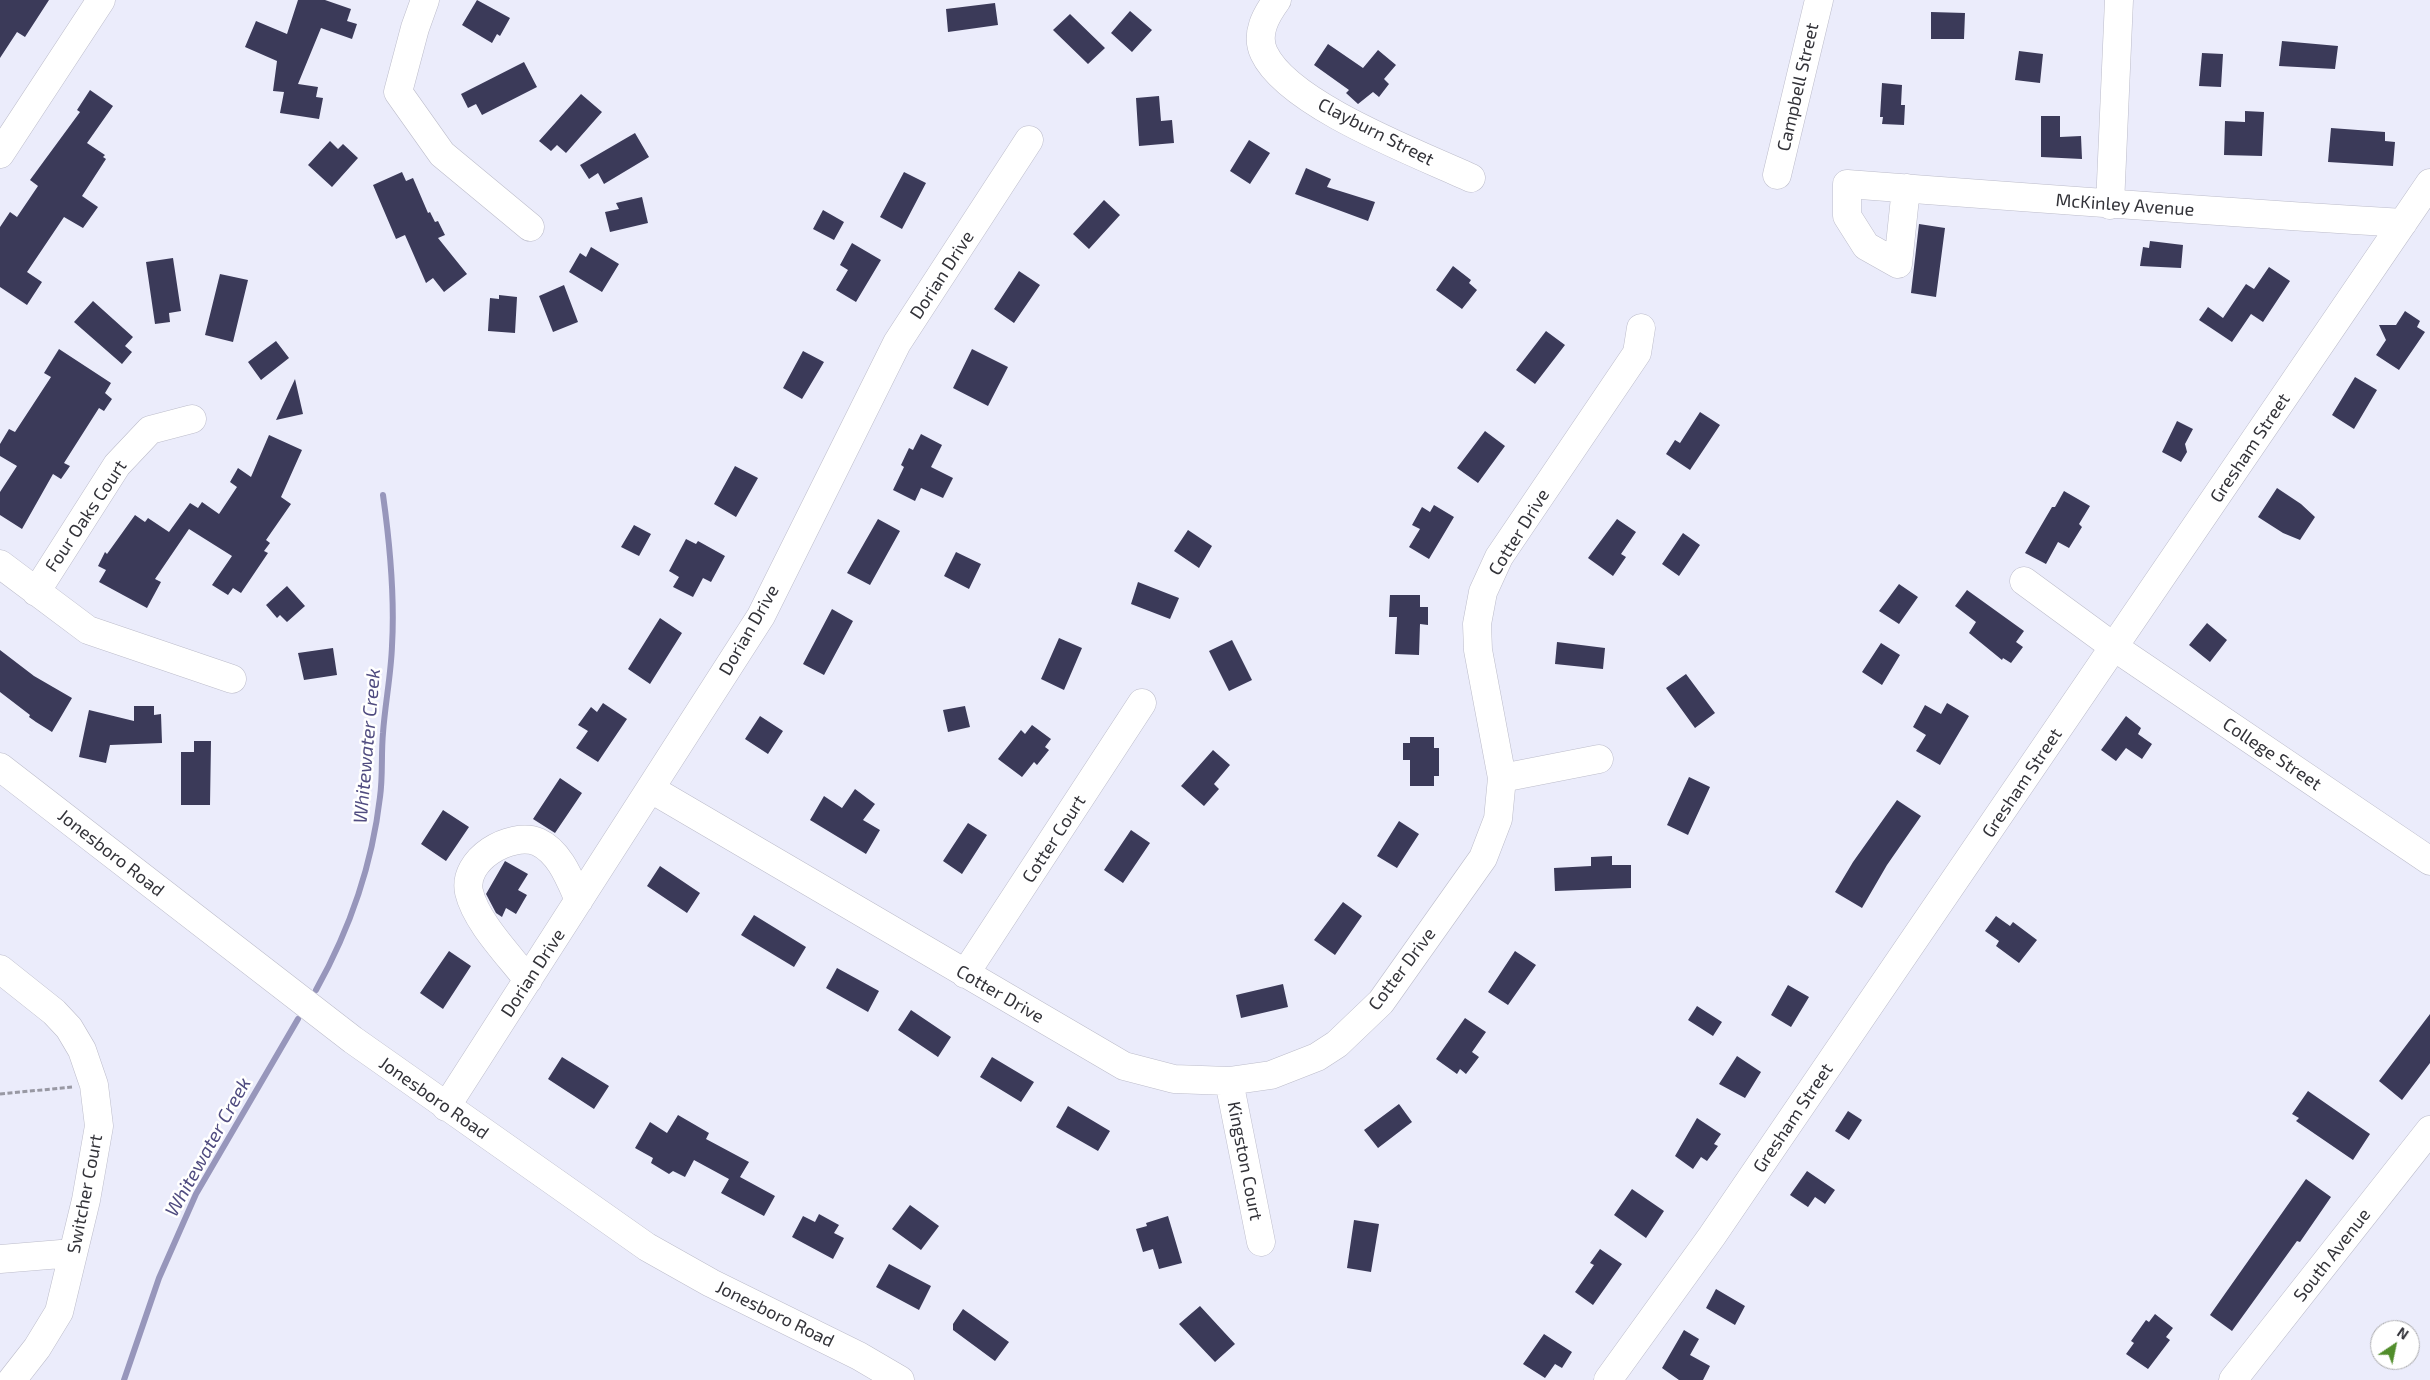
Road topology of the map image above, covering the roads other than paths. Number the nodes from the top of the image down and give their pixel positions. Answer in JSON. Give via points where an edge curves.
{"nodes":[{"id":1,"x":101,"y":0,"type":"edge"},
{"id":2,"x":425,"y":0,"type":"edge"},
{"id":3,"x":1277,"y":0,"type":"edge"},
{"id":4,"x":1819,"y":0,"type":"edge"},
{"id":5,"x":2119,"y":0,"type":"edge"},
{"id":6,"x":1029,"y":140,"type":"dead end"},
{"id":7,"x":0,"y":154,"type":"edge"},
{"id":8,"x":1777,"y":175,"type":"dead end"},
{"id":9,"x":1472,"y":178,"type":"dead end"},
{"id":10,"x":2430,"y":183,"type":"edge"},
{"id":11,"x":1906,"y":188,"type":"junction"},
{"id":12,"x":2110,"y":205,"type":"junction"},
{"id":13,"x":2403,"y":223,"type":"junction"},
{"id":14,"x":530,"y":227,"type":"dead end"},
{"id":15,"x":1641,"y":328,"type":"dead end"},
{"id":16,"x":192,"y":419,"type":"dead end"},
{"id":17,"x":0,"y":564,"type":"edge"},
{"id":18,"x":2024,"y":581,"type":"dead end"},
{"id":19,"x":36,"y":592,"type":"junction"},
{"id":20,"x":2114,"y":647,"type":"junction"},
{"id":21,"x":232,"y":679,"type":"dead end"},
{"id":22,"x":1142,"y":703,"type":"dead end"},
{"id":23,"x":1598,"y":758,"type":"dead end"},
{"id":24,"x":0,"y":766,"type":"edge"},
{"id":25,"x":1502,"y":778,"type":"junction"},
{"id":26,"x":651,"y":789,"type":"junction"},
{"id":27,"x":2430,"y":860,"type":"edge"},
{"id":28,"x":580,"y":900,"type":"junction"},
{"id":29,"x":0,"y":969,"type":"edge"},
{"id":30,"x":965,"y":974,"type":"junction"},
{"id":31,"x":528,"y":980,"type":"junction"},
{"id":32,"x":1229,"y":1081,"type":"junction"},
{"id":33,"x":446,"y":1107,"type":"junction"},
{"id":34,"x":2430,"y":1130,"type":"edge"},
{"id":35,"x":1261,"y":1242,"type":"dead end"},
{"id":36,"x":73,"y":1254,"type":"junction"},
{"id":37,"x":0,"y":1258,"type":"edge"},
{"id":38,"x":12,"y":1380,"type":"edge"},
{"id":39,"x":900,"y":1380,"type":"edge"},
{"id":40,"x":1608,"y":1380,"type":"edge"},
{"id":41,"x":2233,"y":1380,"type":"edge"}],
"edges":[{"from":1,"to":7,"type":"street"},
{"from":2,"to":14,"type":"street","via":[[398,92],[442,154]]},
{"from":3,"to":9,"type":"street","name":"Clayburn Street","via":[[1265,17],[1261,37],[1264,52],[1273,66],[1301,93],[1339,117]]},
{"from":4,"to":8,"type":"street","name":"Campbell Street"},
{"from":5,"to":12,"type":"street"},
{"from":6,"to":26,"type":"street","name":"Dorian Drive","via":[[897,343],[760,616]]},
{"from":10,"to":13,"type":"street","name":"Gresham Street"},
{"from":11,"to":11,"type":"street","name":"McKinley Avenue","via":[[1847,184],[1847,216],[1866,246],[1898,264]]},
{"from":11,"to":12,"type":"street","name":"McKinley Avenue"},
{"from":12,"to":13,"type":"street","name":"McKinley Avenue"},
{"from":13,"to":20,"type":"street","name":"Gresham Street"},
{"from":15,"to":25,"type":"street","name":"Cotter Drive","via":[[1637,353],[1499,557],[1483,592],[1477,624],[1478,650]]},
{"from":16,"to":19,"type":"street","name":"Four Oaks Court","via":[[150,430],[118,465]]},
{"from":17,"to":19,"type":"street"},
{"from":18,"to":20,"type":"street","name":"College Street"},
{"from":19,"to":21,"type":"street","via":[[88,630]]},
{"from":20,"to":27,"type":"street","name":"College Street"},
{"from":20,"to":40,"type":"street","name":"Gresham Street","via":[[1724,1220]]},
{"from":22,"to":30,"type":"street","name":"Cotter Court"},
{"from":23,"to":25,"type":"street"},
{"from":24,"to":33,"type":"street","name":"Jonesboro Road","via":[[353,1040]]},
{"from":25,"to":32,"type":"street","name":"Cotter Drive","via":[[1498,819],[1483,858],[1381,1002],[1337,1044],[1317,1058],[1272,1075]]},
{"from":26,"to":28,"type":"street","name":"Dorian Drive"},
{"from":26,"to":30,"type":"street","name":"Cotter Drive"},
{"from":28,"to":31,"type":"street","name":"Dorian Drive"},
{"from":28,"to":31,"type":"street","via":[[556,857],[538,842],[521,839],[492,849],[469,877],[468,889],[473,906]]},
{"from":29,"to":36,"type":"street","name":"Switcher Court","via":[[69,1028],[82,1050],[94,1085],[99,1126]]},
{"from":30,"to":32,"type":"street","name":"Cotter Drive","via":[[1124,1066],[1174,1079]]},
{"from":31,"to":33,"type":"street","name":"Dorian Drive"},
{"from":32,"to":35,"type":"street","name":"Kingston Court"},
{"from":33,"to":39,"type":"street","name":"Jonesboro Road","via":[[647,1247]]},
{"from":34,"to":41,"type":"street","name":"South Avenue"},
{"from":36,"to":37,"type":"street"},
{"from":36,"to":38,"type":"street","name":"Switcher Court","via":[[59,1312]]}]}
